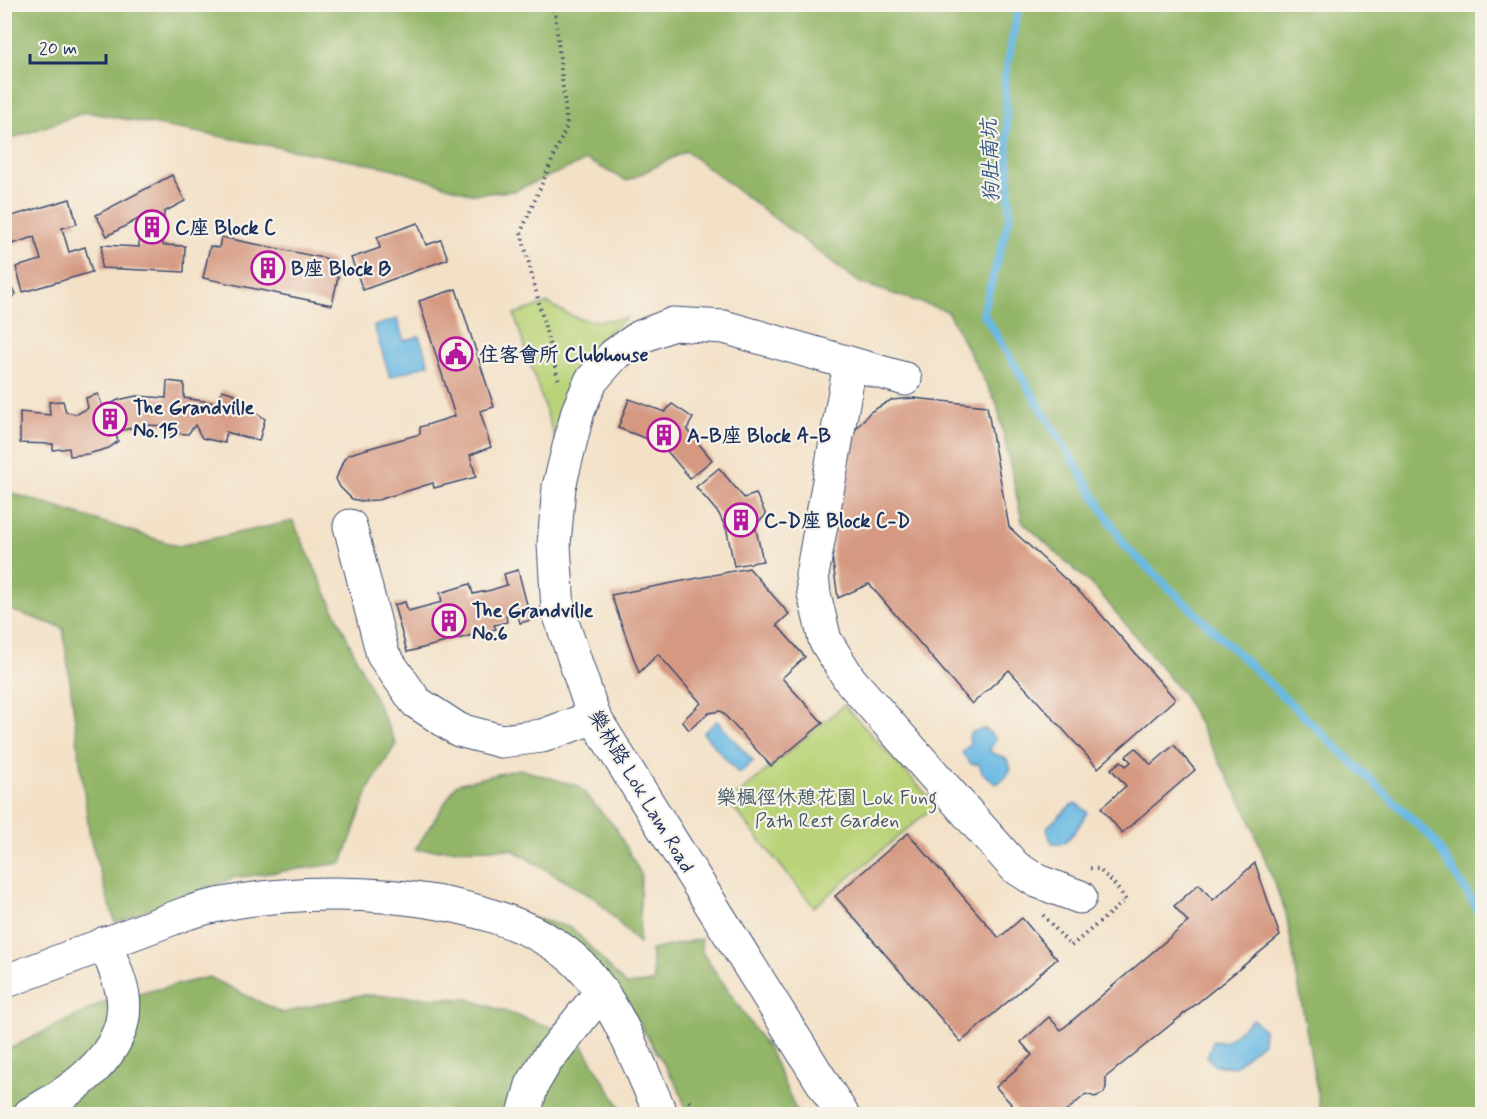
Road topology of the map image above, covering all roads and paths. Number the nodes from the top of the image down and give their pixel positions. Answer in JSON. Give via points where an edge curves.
{"nodes":[{"id":1,"x":550,"y":4,"type":"edge"},
{"id":2,"x":850,"y":364,"type":"junction"},
{"id":3,"x":905,"y":379,"type":"dead end"},
{"id":4,"x":560,"y":389,"type":"dead end"},
{"id":5,"x":350,"y":526,"type":"dead end"},
{"id":6,"x":594,"y":717,"type":"junction"},
{"id":7,"x":1081,"y":882,"type":"joint"},
{"id":8,"x":1039,"y":911,"type":"dead end"},
{"id":9,"x":105,"y":943,"type":"junction"},
{"id":10,"x":4,"y":982,"type":"edge"},
{"id":11,"x":602,"y":992,"type":"junction"},
{"id":12,"x":674,"y":1105,"type":"edge"},
{"id":13,"x":30,"y":1114,"type":"edge"},
{"id":14,"x":524,"y":1114,"type":"edge"},
{"id":15,"x":697,"y":1114,"type":"edge"},
{"id":16,"x":842,"y":1114,"type":"edge"}],
"edges":[{"from":1,"to":4,"type":"path","via":[[555,13],[567,126],[520,232]]},
{"from":2,"to":3,"type":"street","name":"樂林路 Lok Lam Road"},
{"from":2,"to":6,"type":"street","name":"樂林路 Lok Lam Road","via":[[724,327],[673,324],[640,337],[614,355],[591,381],[578,411],[559,487],[554,544],[558,609]]},
{"from":2,"to":7,"type":"street","via":[[812,575],[825,640],[850,680],[1015,867],[1037,881]]},
{"from":5,"to":6,"type":"street","via":[[383,655],[416,702],[459,730],[501,741],[542,736]]},
{"from":6,"to":16,"type":"street","name":"樂林路 Lok Lam Road"},
{"from":7,"to":8,"type":"path","via":[[1098,869],[1126,900],[1071,946]]},
{"from":9,"to":10,"type":"street"},
{"from":9,"to":11,"type":"street","via":[[187,913],[239,900],[334,893],[401,897],[475,912],[525,928],[568,954]]},
{"from":9,"to":13,"type":"street","via":[[123,996],[117,1035],[82,1080]]},
{"from":11,"to":12,"type":"street"},
{"from":11,"to":14,"type":"street","via":[[546,1061],[532,1084]]},
{"from":12,"to":15,"type":"path"}]}
